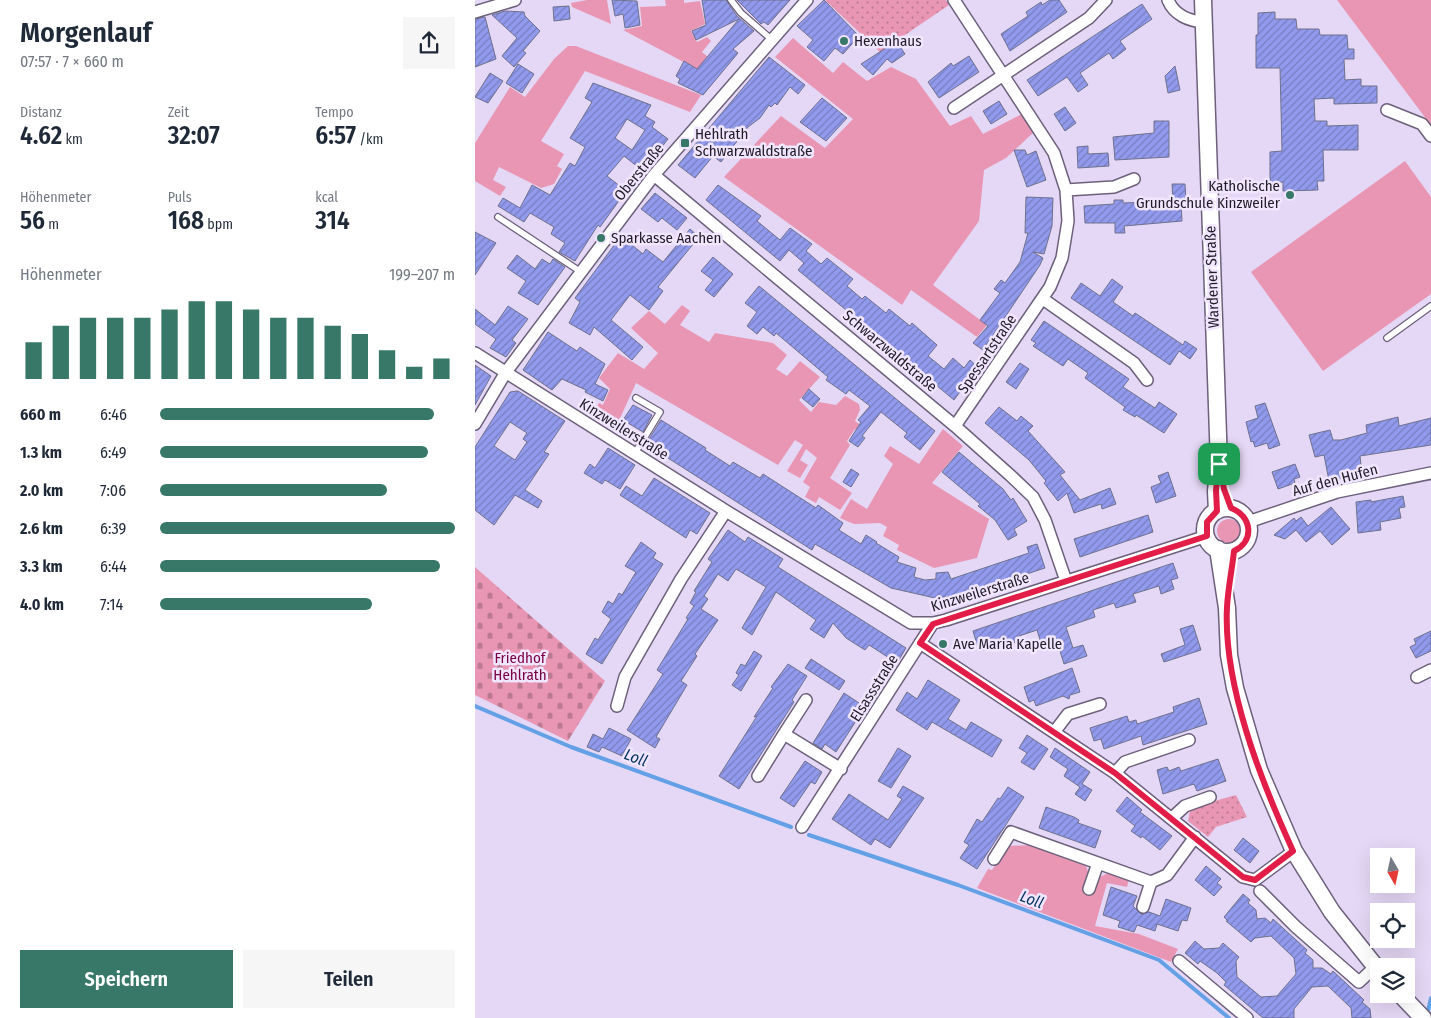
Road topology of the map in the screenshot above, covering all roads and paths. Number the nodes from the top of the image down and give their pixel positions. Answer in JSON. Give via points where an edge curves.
{"nodes":[{"id":1,"x":515,"y":0,"type":"edge"},
{"id":2,"x":731,"y":0,"type":"edge"},
{"id":3,"x":954,"y":0,"type":"edge"},
{"id":4,"x":1106,"y":0,"type":"edge"},
{"id":5,"x":1168,"y":0,"type":"edge"},
{"id":6,"x":1203,"y":0,"type":"edge"},
{"id":7,"x":803,"y":1,"type":"edge"},
{"id":8,"x":475,"y":12,"type":"edge"},
{"id":9,"x":1204,"y":22,"type":"junction"},
{"id":10,"x":771,"y":39,"type":"junction"},
{"id":11,"x":1003,"y":75,"type":"junction"},
{"id":12,"x":954,"y":108,"type":"dead end"},
{"id":13,"x":1387,"y":110,"type":"dead end"},
{"id":14,"x":1431,"y":136,"type":"edge"},
{"id":15,"x":655,"y":175,"type":"junction"},
{"id":16,"x":1134,"y":179,"type":"dead end"},
{"id":17,"x":1066,"y":190,"type":"junction"},
{"id":18,"x":498,"y":217,"type":"dead end"},
{"id":19,"x":581,"y":272,"type":"junction"},
{"id":20,"x":1043,"y":298,"type":"junction"},
{"id":21,"x":1431,"y":306,"type":"edge"},
{"id":22,"x":1387,"y":338,"type":"dead end"},
{"id":23,"x":475,"y":353,"type":"edge"},
{"id":24,"x":506,"y":372,"type":"junction"},
{"id":25,"x":1147,"y":380,"type":"dead end"},
{"id":26,"x":636,"y":398,"type":"dead end"},
{"id":27,"x":475,"y":424,"type":"edge"},
{"id":28,"x":955,"y":426,"type":"junction"},
{"id":29,"x":635,"y":454,"type":"junction"},
{"id":30,"x":1431,"y":473,"type":"edge"},
{"id":31,"x":1224,"y":510,"type":"junction"},
{"id":32,"x":726,"y":511,"type":"junction"},
{"id":33,"x":1248,"y":522,"type":"junction"},
{"id":34,"x":1207,"y":536,"type":"junction"},
{"id":35,"x":1226,"y":550,"type":"junction"},
{"id":36,"x":1066,"y":581,"type":"junction"},
{"id":37,"x":933,"y":624,"type":"junction"},
{"id":38,"x":920,"y":643,"type":"junction"},
{"id":39,"x":1431,"y":670,"type":"edge"},
{"id":40,"x":1417,"y":677,"type":"dead end"},
{"id":41,"x":806,"y":700,"type":"dead end"},
{"id":42,"x":1101,"y":704,"type":"dead end"},
{"id":43,"x":617,"y":706,"type":"dead end"},
{"id":44,"x":1055,"y":731,"type":"junction"},
{"id":45,"x":784,"y":734,"type":"junction"},
{"id":46,"x":1189,"y":740,"type":"dead end"},
{"id":47,"x":841,"y":769,"type":"junction"},
{"id":48,"x":1115,"y":773,"type":"junction"},
{"id":49,"x":758,"y":776,"type":"dead end"},
{"id":50,"x":1210,"y":798,"type":"dead end"},
{"id":51,"x":1173,"y":818,"type":"junction"},
{"id":52,"x":802,"y":828,"type":"dead end"},
{"id":53,"x":1195,"y":836,"type":"junction"},
{"id":54,"x":1293,"y":851,"type":"junction"},
{"id":55,"x":994,"y":859,"type":"dead end"},
{"id":56,"x":1098,"y":863,"type":"junction"},
{"id":57,"x":1151,"y":882,"type":"junction"},
{"id":58,"x":1089,"y":889,"type":"dead end"},
{"id":59,"x":1260,"y":891,"type":"dead end"},
{"id":60,"x":1143,"y":907,"type":"dead end"},
{"id":61,"x":1370,"y":960,"type":"edge"},
{"id":62,"x":1179,"y":961,"type":"dead end"},
{"id":63,"x":1370,"y":974,"type":"edge"},
{"id":64,"x":1408,"y":1003,"type":"edge"},
{"id":65,"x":1421,"y":1017,"type":"edge"},
{"id":66,"x":1247,"y":1018,"type":"edge"}],
"edges":[{"from":1,"to":8,"type":"street"},
{"from":2,"to":10,"type":"lane"},
{"from":3,"to":11,"type":"street","name":"Spessartstraße"},
{"from":4,"to":11,"type":"street","via":[[1089,18]]},
{"from":5,"to":9,"type":"street","via":[[1178,14]]},
{"from":6,"to":9,"type":"street","name":"Wardener Straße"},
{"from":7,"to":10,"type":"street","name":"Oberstraße"},
{"from":9,"to":31,"type":"street","name":"Wardener Straße","via":[[1219,464]]},
{"from":10,"to":15,"type":"street","name":"Oberstraße"},
{"from":11,"to":12,"type":"street"},
{"from":11,"to":17,"type":"street","name":"Spessartstraße","via":[[1054,152]]},
{"from":13,"to":14,"type":"street","via":[[1422,124]]},
{"from":15,"to":19,"type":"street","name":"Oberstraße"},
{"from":15,"to":28,"type":"street","name":"Schwarzwaldstraße"},
{"from":16,"to":17,"type":"street","via":[[1114,187]]},
{"from":17,"to":20,"type":"street","name":"Spessartstraße","via":[[1068,221],[1062,258]]},
{"from":18,"to":19,"type":"lane"},
{"from":19,"to":24,"type":"street","name":"Oberstraße"},
{"from":20,"to":25,"type":"street","via":[[1134,363]]},
{"from":20,"to":28,"type":"street","name":"Spessartstraße"},
{"from":21,"to":22,"type":"lane"},
{"from":23,"to":24,"type":"street","name":"Kinzweilerstraße"},
{"from":24,"to":27,"type":"street","name":"Oberstraße"},
{"from":24,"to":29,"type":"street","name":"Kinzweilerstraße"},
{"from":26,"to":29,"type":"lane","via":[[660,412]]},
{"from":28,"to":36,"type":"street","name":"Schwarzwaldstraße","via":[[1033,497],[1045,520]]},
{"from":29,"to":32,"type":"street","name":"Kinzweilerstraße"},
{"from":30,"to":33,"type":"street","name":"Auf den Hufen","via":[[1337,492]]},
{"from":31,"to":33,"type":"street","via":[[1238,511]]},
{"from":31,"to":34,"type":"street","via":[[1207,522]]},
{"from":32,"to":37,"type":"street","name":"Kinzweilerstraße","via":[[903,619],[911,623]]},
{"from":32,"to":43,"type":"street","via":[[681,580],[625,677]]},
{"from":33,"to":35,"type":"street","via":[[1247,540]]},
{"from":34,"to":35,"type":"street"},
{"from":34,"to":36,"type":"street","name":"Kinzweilerstraße"},
{"from":35,"to":54,"type":"street","via":[[1229,654],[1235,688],[1259,770]]},
{"from":36,"to":37,"type":"street","name":"Kinzweilerstraße"},
{"from":37,"to":38,"type":"street","name":"Elsassstraße"},
{"from":38,"to":44,"type":"street"},
{"from":38,"to":47,"type":"street","name":"Elsassstraße"},
{"from":39,"to":40,"type":"street"},
{"from":41,"to":45,"type":"street"},
{"from":42,"to":44,"type":"street","via":[[1068,714]]},
{"from":44,"to":48,"type":"street"},
{"from":45,"to":47,"type":"street"},
{"from":45,"to":49,"type":"street"},
{"from":46,"to":48,"type":"street","via":[[1125,762]]},
{"from":47,"to":52,"type":"street","name":"Elsassstraße"},
{"from":48,"to":51,"type":"street"},
{"from":50,"to":51,"type":"street","via":[[1185,806]]},
{"from":51,"to":53,"type":"street"},
{"from":53,"to":54,"type":"street","via":[[1249,880],[1255,880]]},
{"from":53,"to":57,"type":"street","via":[[1167,875]]},
{"from":54,"to":61,"type":"street","via":[[1332,912]]},
{"from":55,"to":56,"type":"street","via":[[1011,832]]},
{"from":56,"to":57,"type":"street"},
{"from":56,"to":58,"type":"street"},
{"from":57,"to":60,"type":"street"},
{"from":59,"to":63,"type":"street","via":[[1359,982]]},
{"from":62,"to":66,"type":"street"},
{"from":64,"to":65,"type":"street"}]}
